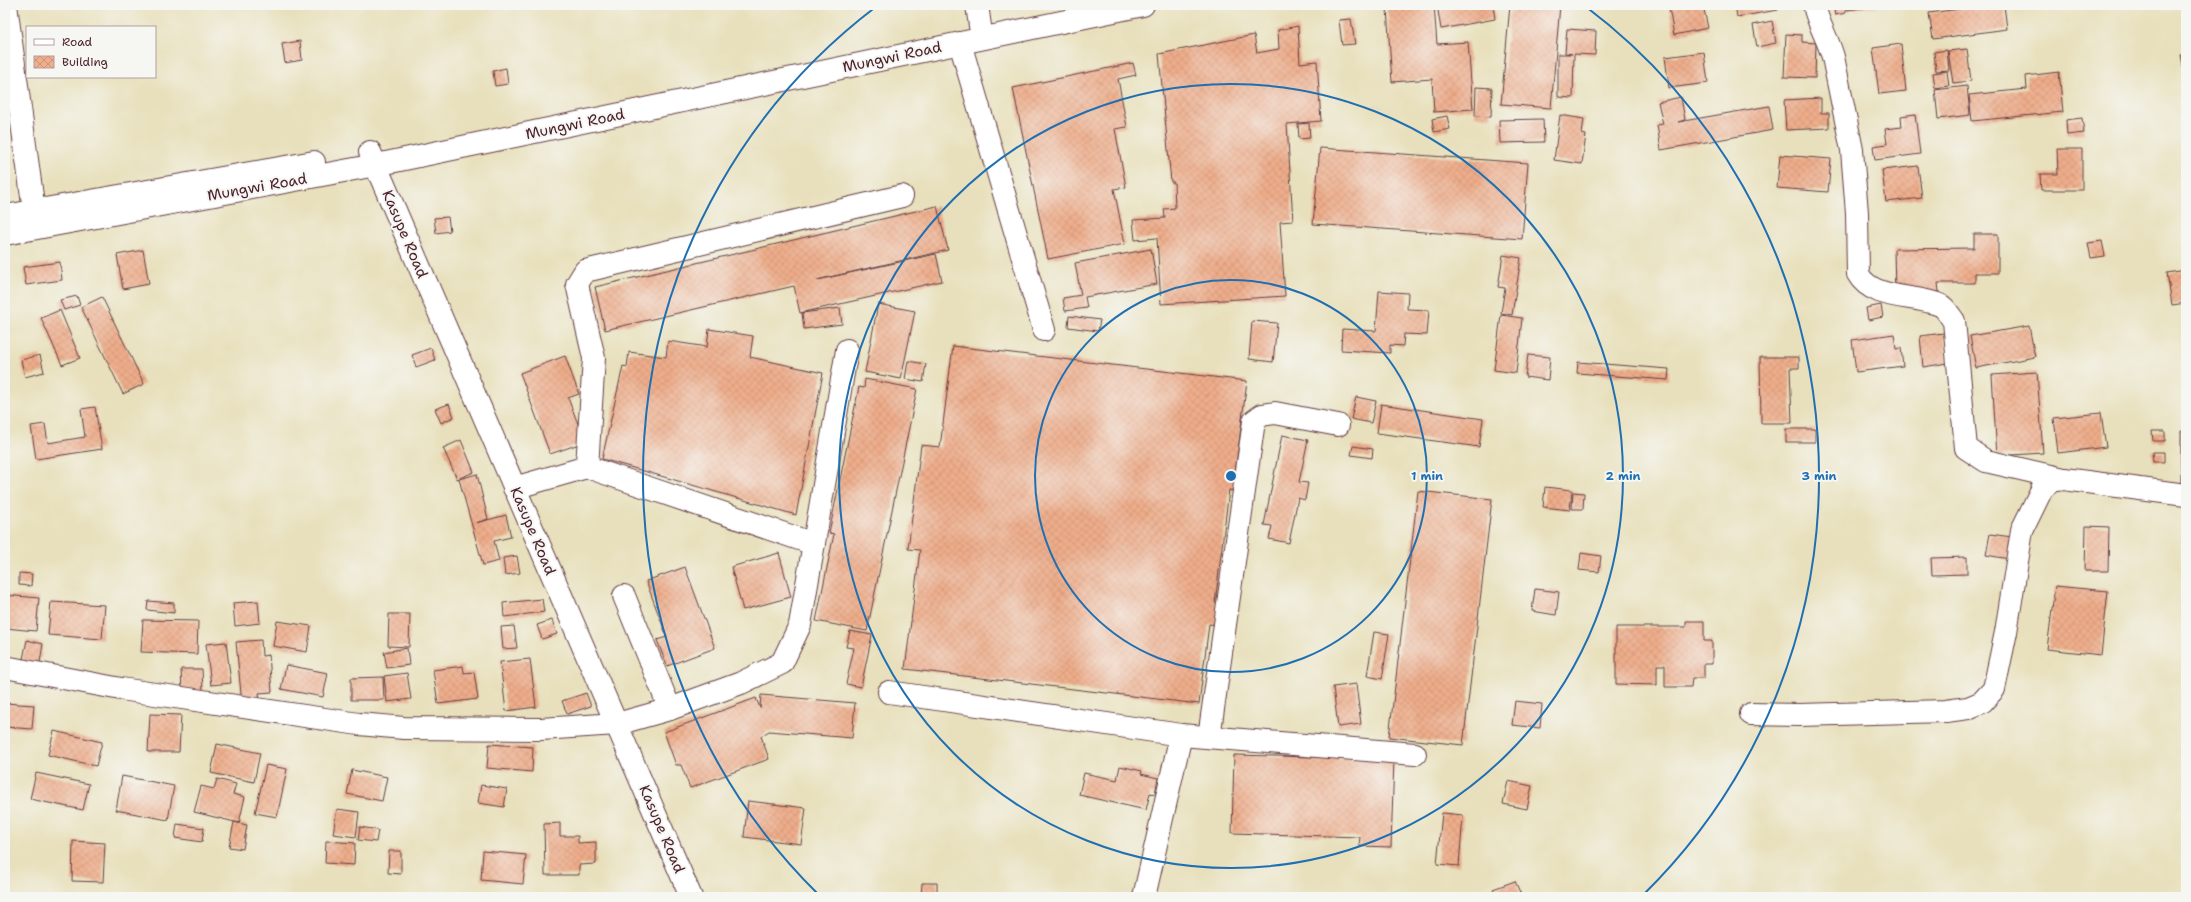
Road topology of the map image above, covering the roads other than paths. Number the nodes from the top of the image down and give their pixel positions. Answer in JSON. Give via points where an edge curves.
{"nodes":[{"id":1,"x":6,"y":5,"type":"edge"},
{"id":2,"x":1081,"y":5,"type":"edge"},
{"id":3,"x":1143,"y":5,"type":"edge"},
{"id":4,"x":1814,"y":5,"type":"edge"},
{"id":5,"x":978,"y":15,"type":"edge"},
{"id":6,"x":960,"y":43,"type":"junction"},
{"id":7,"x":373,"y":158,"type":"junction"},
{"id":8,"x":902,"y":196,"type":"dead end"},
{"id":9,"x":34,"y":211,"type":"junction"},
{"id":10,"x":5,"y":216,"type":"edge"},
{"id":11,"x":5,"y":234,"type":"edge"},
{"id":12,"x":1044,"y":330,"type":"dead end"},
{"id":13,"x":847,"y":350,"type":"dead end"},
{"id":14,"x":1338,"y":425,"type":"dead end"},
{"id":15,"x":586,"y":467,"type":"junction"},
{"id":16,"x":2064,"y":479,"type":"junction"},
{"id":17,"x":514,"y":488,"type":"junction"},
{"id":18,"x":2186,"y":495,"type":"edge"},
{"id":19,"x":814,"y":544,"type":"junction"},
{"id":20,"x":624,"y":596,"type":"dead end"},
{"id":21,"x":5,"y":667,"type":"edge"},
{"id":22,"x":889,"y":692,"type":"dead end"},
{"id":23,"x":670,"y":708,"type":"junction"},
{"id":24,"x":1751,"y":714,"type":"dead end"},
{"id":25,"x":617,"y":724,"type":"junction"},
{"id":26,"x":1182,"y":735,"type":"junction"},
{"id":27,"x":1209,"y":737,"type":"junction"},
{"id":28,"x":1415,"y":754,"type":"dead end"},
{"id":29,"x":691,"y":897,"type":"edge"},
{"id":30,"x":1144,"y":897,"type":"edge"}],
"edges":[{"from":1,"to":9,"type":"street"},
{"from":2,"to":5,"type":"street","name":"Mungwi Road"},
{"from":3,"to":6,"type":"street","name":"Mungwi Road"},
{"from":4,"to":16,"type":"street","via":[[1817,22],[1833,58],[1852,150],[1858,274],[1863,282],[1875,289],[1941,305],[1954,321],[1966,448],[1986,461]]},
{"from":5,"to":7,"type":"street","name":"Mungwi Road"},
{"from":6,"to":7,"type":"street","name":"Mungwi Road"},
{"from":6,"to":12,"type":"street"},
{"from":7,"to":9,"type":"street","name":"Mungwi Road"},
{"from":7,"to":11,"type":"street","name":"Mungwi Road"},
{"from":7,"to":17,"type":"street","name":"Kasupe Road"},
{"from":8,"to":15,"type":"street","via":[[585,271],[577,284],[594,358]]},
{"from":9,"to":10,"type":"street","name":"Mungwi Road"},
{"from":13,"to":19,"type":"street"},
{"from":14,"to":27,"type":"street","via":[[1276,413],[1262,415],[1254,421]]},
{"from":15,"to":17,"type":"street"},
{"from":15,"to":19,"type":"street"},
{"from":16,"to":18,"type":"street"},
{"from":16,"to":24,"type":"street","via":[[2051,481],[2042,489],[2022,530],[1994,689],[1982,702],[1968,708],[1946,711]]},
{"from":17,"to":25,"type":"street","name":"Kasupe Road"},
{"from":19,"to":23,"type":"street","via":[[800,625],[782,663],[741,683]]},
{"from":20,"to":23,"type":"street"},
{"from":21,"to":25,"type":"street","via":[[121,689],[359,724],[404,728],[541,729]]},
{"from":22,"to":26,"type":"street"},
{"from":23,"to":25,"type":"street"},
{"from":25,"to":29,"type":"street","name":"Kasupe Road"},
{"from":26,"to":27,"type":"street"},
{"from":26,"to":30,"type":"street"},
{"from":27,"to":28,"type":"street"}]}
